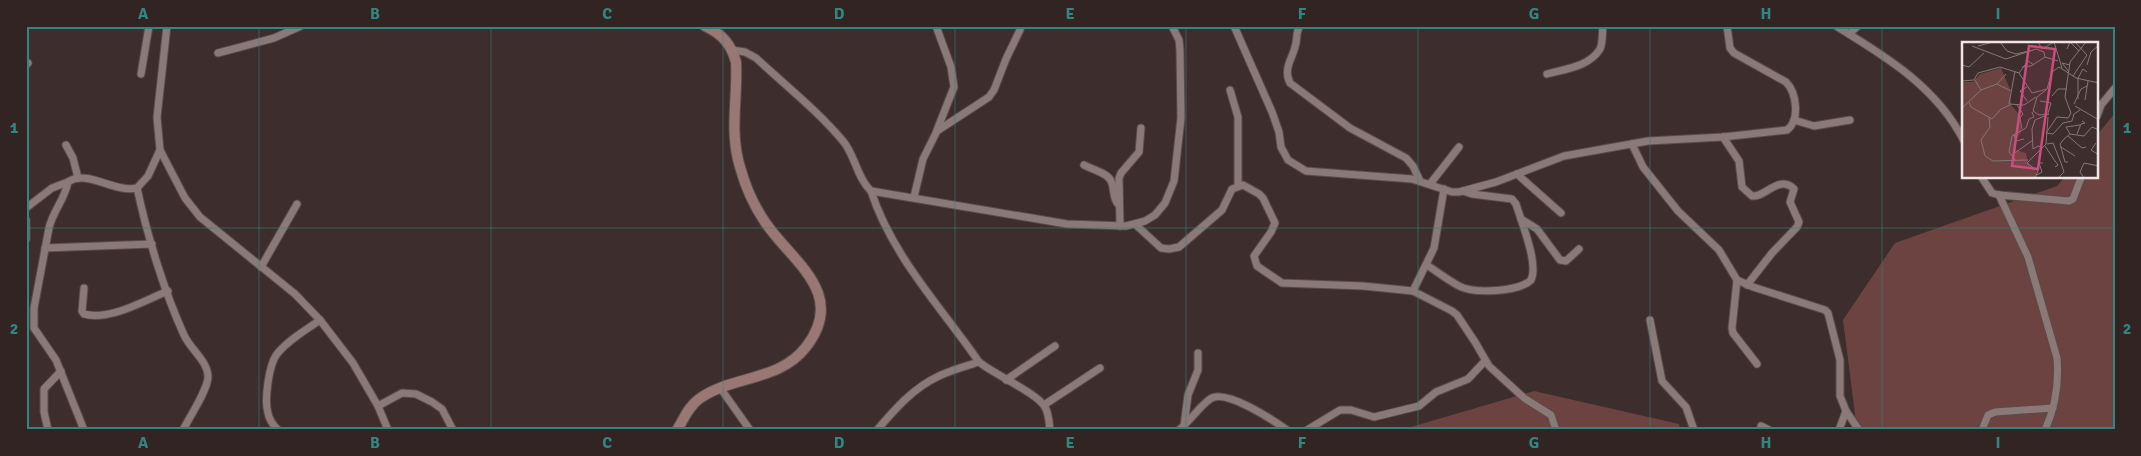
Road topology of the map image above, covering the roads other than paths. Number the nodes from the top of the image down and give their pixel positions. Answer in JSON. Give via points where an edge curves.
{"nodes":[{"id":1,"x":149,"y":26,"type":"edge"},
{"id":2,"x":166,"y":26,"type":"edge"},
{"id":3,"x":301,"y":26,"type":"edge"},
{"id":4,"x":705,"y":26,"type":"edge"},
{"id":5,"x":936,"y":26,"type":"edge"},
{"id":6,"x":1172,"y":26,"type":"edge"},
{"id":7,"x":1234,"y":26,"type":"edge"},
{"id":8,"x":1300,"y":26,"type":"edge"},
{"id":9,"x":1603,"y":26,"type":"edge"},
{"id":10,"x":1727,"y":26,"type":"edge"},
{"id":11,"x":1836,"y":26,"type":"edge"},
{"id":12,"x":1858,"y":26,"type":"edge"},
{"id":13,"x":1020,"y":30,"type":"dead end"},
{"id":14,"x":1848,"y":34,"type":"junction"},
{"id":15,"x":732,"y":50,"type":"junction"},
{"id":16,"x":218,"y":53,"type":"dead end"},
{"id":17,"x":140,"y":74,"type":"dead end"},
{"id":18,"x":1548,"y":74,"type":"dead end"},
{"id":19,"x":2115,"y":88,"type":"edge"},
{"id":20,"x":1230,"y":90,"type":"dead end"},
{"id":21,"x":2098,"y":113,"type":"edge"},
{"id":22,"x":1794,"y":120,"type":"junction"},
{"id":23,"x":1850,"y":120,"type":"dead end"},
{"id":24,"x":1141,"y":128,"type":"dead end"},
{"id":25,"x":1961,"y":129,"type":"edge"},
{"id":26,"x":937,"y":131,"type":"junction"},
{"id":27,"x":1723,"y":137,"type":"junction"},
{"id":28,"x":1632,"y":144,"type":"junction"},
{"id":29,"x":66,"y":145,"type":"dead end"},
{"id":30,"x":1460,"y":148,"type":"dead end"},
{"id":31,"x":160,"y":150,"type":"junction"},
{"id":32,"x":1084,"y":165,"type":"dead end"},
{"id":33,"x":1517,"y":174,"type":"junction"},
{"id":34,"x":78,"y":178,"type":"junction"},
{"id":35,"x":1983,"y":179,"type":"edge"},
{"id":36,"x":2081,"y":179,"type":"edge"},
{"id":37,"x":1420,"y":180,"type":"junction"},
{"id":38,"x":68,"y":182,"type":"junction"},
{"id":39,"x":1430,"y":184,"type":"junction"},
{"id":40,"x":1238,"y":185,"type":"junction"},
{"id":41,"x":137,"y":188,"type":"junction"},
{"id":42,"x":1444,"y":189,"type":"junction"},
{"id":43,"x":871,"y":191,"type":"junction"},
{"id":44,"x":1462,"y":191,"type":"junction"},
{"id":45,"x":1999,"y":195,"type":"junction"},
{"id":46,"x":914,"y":197,"type":"junction"},
{"id":47,"x":297,"y":204,"type":"dead end"},
{"id":48,"x":1119,"y":205,"type":"junction"},
{"id":49,"x":26,"y":208,"type":"edge"},
{"id":50,"x":1561,"y":213,"type":"dead end"},
{"id":51,"x":1520,"y":219,"type":"junction"},
{"id":52,"x":26,"y":220,"type":"edge"},
{"id":53,"x":1136,"y":225,"type":"junction"},
{"id":54,"x":1120,"y":226,"type":"junction"},
{"id":55,"x":26,"y":238,"type":"edge"},
{"id":56,"x":152,"y":244,"type":"junction"},
{"id":57,"x":45,"y":248,"type":"junction"},
{"id":58,"x":1579,"y":249,"type":"dead end"},
{"id":59,"x":1426,"y":264,"type":"junction"},
{"id":60,"x":261,"y":267,"type":"junction"},
{"id":61,"x":1737,"y":280,"type":"junction"},
{"id":62,"x":1747,"y":285,"type":"junction"},
{"id":63,"x":84,"y":288,"type":"dead end"},
{"id":64,"x":168,"y":291,"type":"junction"},
{"id":65,"x":1413,"y":291,"type":"junction"},
{"id":66,"x":320,"y":320,"type":"junction"},
{"id":67,"x":1650,"y":320,"type":"dead end"},
{"id":68,"x":1055,"y":346,"type":"dead end"},
{"id":69,"x":1198,"y":353,"type":"dead end"},
{"id":70,"x":979,"y":362,"type":"junction"},
{"id":71,"x":1485,"y":362,"type":"junction"},
{"id":72,"x":1757,"y":364,"type":"dead end"},
{"id":73,"x":1100,"y":368,"type":"dead end"},
{"id":74,"x":61,"y":371,"type":"junction"},
{"id":75,"x":1006,"y":380,"type":"junction"},
{"id":76,"x":721,"y":389,"type":"junction"},
{"id":77,"x":1044,"y":405,"type":"junction"},
{"id":78,"x":378,"y":406,"type":"junction"},
{"id":79,"x":2053,"y":408,"type":"junction"},
{"id":80,"x":1846,"y":411,"type":"junction"},
{"id":81,"x":1761,"y":426,"type":"dead end"},
{"id":82,"x":1182,"y":428,"type":"edge"},
{"id":83,"x":48,"y":430,"type":"edge"},
{"id":84,"x":84,"y":430,"type":"edge"},
{"id":85,"x":183,"y":430,"type":"edge"},
{"id":86,"x":278,"y":430,"type":"edge"},
{"id":87,"x":388,"y":430,"type":"edge"},
{"id":88,"x":453,"y":430,"type":"edge"},
{"id":89,"x":677,"y":430,"type":"edge"},
{"id":90,"x":750,"y":430,"type":"edge"},
{"id":91,"x":877,"y":430,"type":"edge"},
{"id":92,"x":1050,"y":430,"type":"edge"},
{"id":93,"x":1286,"y":430,"type":"edge"},
{"id":94,"x":1307,"y":430,"type":"edge"},
{"id":95,"x":1556,"y":430,"type":"edge"},
{"id":96,"x":1694,"y":430,"type":"edge"},
{"id":97,"x":1769,"y":430,"type":"edge"},
{"id":98,"x":1838,"y":430,"type":"edge"},
{"id":99,"x":1859,"y":430,"type":"edge"},
{"id":100,"x":1982,"y":430,"type":"edge"},
{"id":101,"x":2044,"y":430,"type":"edge"}],
"edges":[{"from":1,"to":17,"type":"street"},
{"from":2,"to":31,"type":"street","via":[[157,117]]},
{"from":3,"to":16,"type":"street","via":[[274,38]]},
{"from":4,"to":15,"type":"main road","via":[[726,40]]},
{"from":5,"to":26,"type":"street","via":[[951,67],[954,87]]},
{"from":6,"to":53,"type":"street","via":[[1180,50],[1181,118],[1174,182],[1165,203],[1155,215]]},
{"from":7,"to":37,"type":"street","via":[[1272,112],[1281,148],[1288,160],[1306,171]]},
{"from":8,"to":37,"type":"street","via":[[1286,72],[1290,83],[1357,132],[1406,158]]},
{"from":9,"to":18,"type":"street","via":[[1602,44],[1596,54],[1583,64]]},
{"from":10,"to":22,"type":"street","via":[[1730,48],[1734,53],[1791,87],[1795,100]]},
{"from":11,"to":14,"type":"street"},
{"from":12,"to":14,"type":"street"},
{"from":13,"to":26,"type":"street","via":[[989,97]]},
{"from":14,"to":25,"type":"street","via":[[1906,71]]},
{"from":15,"to":43,"type":"street","via":[[756,58],[822,118],[844,142]]},
{"from":15,"to":76,"type":"main road","via":[[736,62],[733,135],[740,167],[765,222],[811,277],[820,307],[815,334],[793,360],[764,375]]},
{"from":19,"to":21,"type":"street"},
{"from":20,"to":40,"type":"street","via":[[1238,117]]},
{"from":22,"to":23,"type":"street","via":[[1814,126]]},
{"from":22,"to":27,"type":"street","via":[[1792,127],[1781,132]]},
{"from":24,"to":48,"type":"street","via":[[1139,152],[1119,178]]},
{"from":26,"to":46,"type":"street","via":[[923,159]]},
{"from":27,"to":28,"type":"street"},
{"from":27,"to":62,"type":"street","via":[[1740,161],[1742,187],[1752,196],[1775,185],[1794,189],[1790,202],[1797,227]]},
{"from":28,"to":33,"type":"street","via":[[1564,156]]},
{"from":28,"to":61,"type":"street","via":[[1642,167],[1678,211],[1719,250]]},
{"from":29,"to":34,"type":"street"},
{"from":30,"to":39,"type":"street"},
{"from":31,"to":41,"type":"street","via":[[148,176]]},
{"from":31,"to":60,"type":"street","via":[[185,198],[200,217]]},
{"from":32,"to":48,"type":"street","via":[[1108,177]]},
{"from":33,"to":44,"type":"street"},
{"from":33,"to":50,"type":"street"},
{"from":34,"to":38,"type":"street"},
{"from":34,"to":41,"type":"street","via":[[127,190]]},
{"from":35,"to":45,"type":"street","via":[[1992,193]]},
{"from":36,"to":45,"type":"street","via":[[2070,201]]},
{"from":37,"to":39,"type":"street"},
{"from":38,"to":49,"type":"street","via":[[52,188]]},
{"from":38,"to":57,"type":"street","via":[[63,200],[51,220]]},
{"from":39,"to":42,"type":"street"},
{"from":40,"to":53,"type":"street","via":[[1232,189],[1222,210],[1179,247],[1162,248]]},
{"from":40,"to":65,"type":"street","via":[[1248,186],[1259,194],[1274,218],[1274,227],[1254,256],[1254,261],[1282,283]]},
{"from":41,"to":56,"type":"street"},
{"from":42,"to":44,"type":"street"},
{"from":42,"to":59,"type":"street","via":[[1434,248]]},
{"from":43,"to":46,"type":"street"},
{"from":43,"to":70,"type":"street","via":[[908,264]]},
{"from":44,"to":51,"type":"street","via":[[1512,199]]},
{"from":45,"to":79,"type":"street","via":[[2028,256],[2057,358]]},
{"from":46,"to":54,"type":"street","via":[[1067,224]]},
{"from":47,"to":60,"type":"street"},
{"from":48,"to":54,"type":"street"},
{"from":51,"to":58,"type":"street","via":[[1537,229],[1560,260],[1566,261]]},
{"from":51,"to":59,"type":"street","via":[[1531,254],[1533,276],[1528,283],[1505,291],[1465,288]]},
{"from":52,"to":55,"type":"street"},
{"from":53,"to":54,"type":"street"},
{"from":56,"to":57,"type":"street"},
{"from":56,"to":64,"type":"street"},
{"from":57,"to":74,"type":"street","via":[[33,318],[38,335],[52,352]]},
{"from":59,"to":65,"type":"street"},
{"from":60,"to":66,"type":"street","via":[[295,294]]},
{"from":61,"to":62,"type":"street"},
{"from":61,"to":72,"type":"street","via":[[1733,333]]},
{"from":62,"to":80,"type":"street","via":[[1828,313],[1840,360],[1839,390]]},
{"from":63,"to":64,"type":"street","via":[[82,310],[84,314],[94,316],[114,312]]},
{"from":64,"to":85,"type":"street","via":[[185,338],[205,366],[208,376],[206,387]]},
{"from":65,"to":71,"type":"street","via":[[1457,315]]},
{"from":66,"to":78,"type":"street","via":[[353,363]]},
{"from":66,"to":86,"type":"street","via":[[283,348],[271,365],[268,414]]},
{"from":67,"to":96,"type":"street","via":[[1662,381],[1686,407]]},
{"from":68,"to":75,"type":"street"},
{"from":69,"to":82,"type":"street","via":[[1198,370],[1188,395]]},
{"from":70,"to":75,"type":"street"},
{"from":70,"to":91,"type":"street","via":[[939,376],[922,386]]},
{"from":71,"to":94,"type":"street","via":[[1468,379],[1436,392],[1420,406],[1374,417],[1340,410]]},
{"from":71,"to":95,"type":"street","via":[[1524,398],[1551,414]]},
{"from":73,"to":77,"type":"street"},
{"from":74,"to":83,"type":"street","via":[[44,389]]},
{"from":74,"to":84,"type":"street"},
{"from":75,"to":77,"type":"street","via":[[1035,396]]},
{"from":76,"to":89,"type":"main road","via":[[698,399]]},
{"from":76,"to":90,"type":"street"},
{"from":77,"to":92,"type":"street"},
{"from":78,"to":87,"type":"street"},
{"from":78,"to":88,"type":"street","via":[[402,393],[416,394],[442,409]]},
{"from":79,"to":100,"type":"street","via":[[1995,412],[1988,416]]},
{"from":79,"to":101,"type":"street"},
{"from":80,"to":98,"type":"street"},
{"from":80,"to":99,"type":"street"},
{"from":81,"to":97,"type":"street"},
{"from":82,"to":93,"type":"street","via":[[1210,399],[1221,396],[1262,412]]}]}
